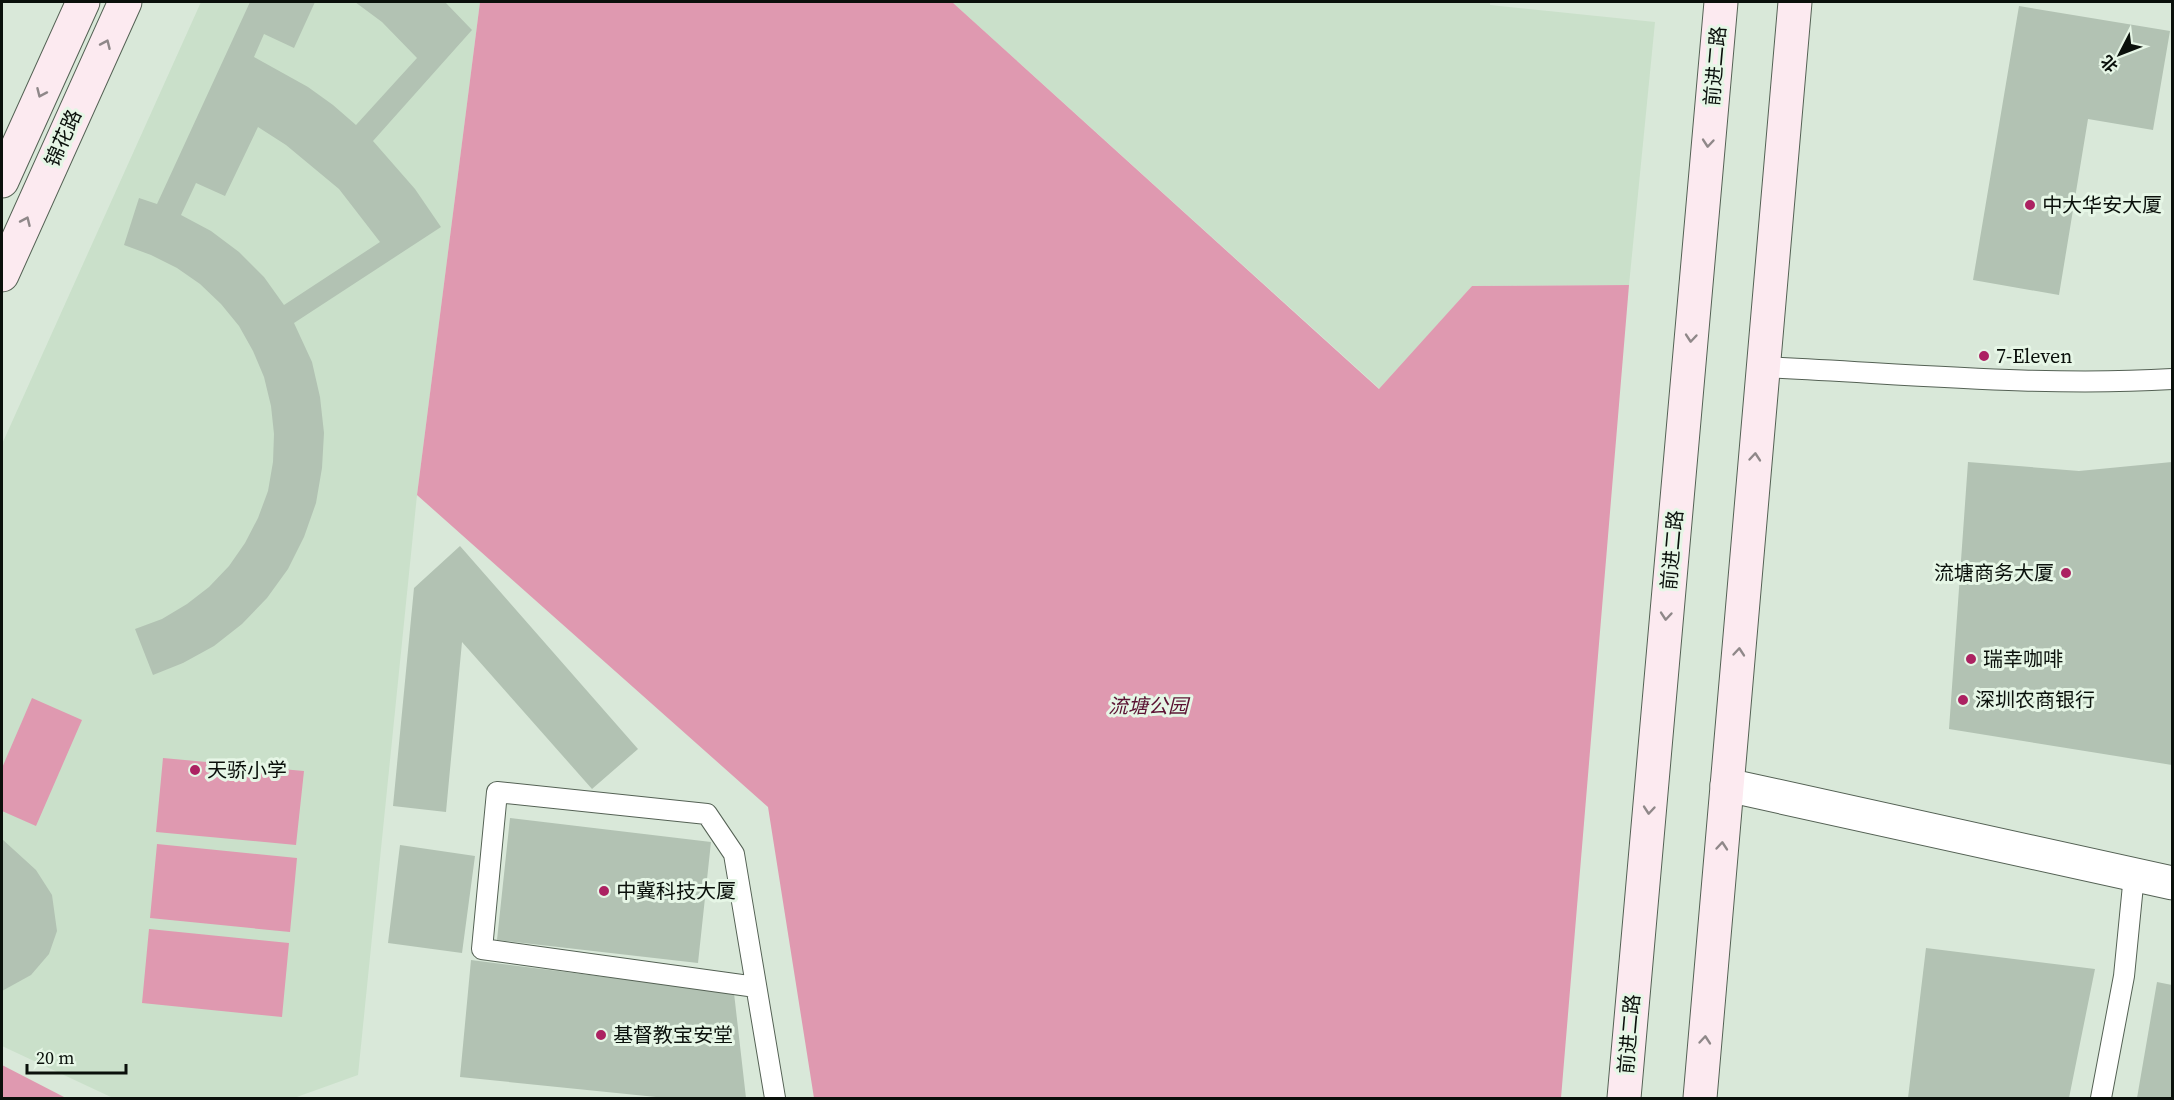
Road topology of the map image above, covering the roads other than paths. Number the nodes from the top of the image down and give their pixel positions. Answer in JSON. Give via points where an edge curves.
{"nodes":[{"id":1,"x":82,"y":2,"type":"edge"},
{"id":2,"x":125,"y":2,"type":"edge"},
{"id":3,"x":1721,"y":2,"type":"edge"},
{"id":4,"x":1795,"y":2,"type":"edge"},
{"id":5,"x":2,"y":181,"type":"edge"},
{"id":6,"x":2,"y":274,"type":"edge"},
{"id":7,"x":1763,"y":367,"type":"junction"},
{"id":8,"x":2172,"y":379,"type":"edge"},
{"id":9,"x":1727,"y":785,"type":"junction"},
{"id":10,"x":2134,"y":875,"type":"junction"},
{"id":11,"x":2172,"y":883,"type":"edge"},
{"id":12,"x":756,"y":987,"type":"junction"},
{"id":13,"x":775,"y":1098,"type":"edge"},
{"id":14,"x":1624,"y":1098,"type":"edge"},
{"id":15,"x":1700,"y":1098,"type":"edge"},
{"id":16,"x":2101,"y":1098,"type":"edge"}],
"edges":[{"from":1,"to":5,"type":"main road","name":"锦花路","one_way":true},
{"from":6,"to":2,"type":"main road","name":"锦花路","one_way":true},
{"from":3,"to":14,"type":"main road","name":"前进二路","one_way":true},
{"from":4,"to":7,"type":"main road"},
{"from":7,"to":8,"type":"lane","via":[[2059,382]]},
{"from":9,"to":7,"type":"main road","one_way":true},
{"from":9,"to":10,"type":"street"},
{"from":15,"to":9,"type":"main road","one_way":true},
{"from":10,"to":11,"type":"street"},
{"from":10,"to":16,"type":"lane","via":[[2124,976]]},
{"from":12,"to":12,"type":"lane","via":[[734,854],[707,814],[497,792],[482,950]]},
{"from":12,"to":13,"type":"lane"}]}
